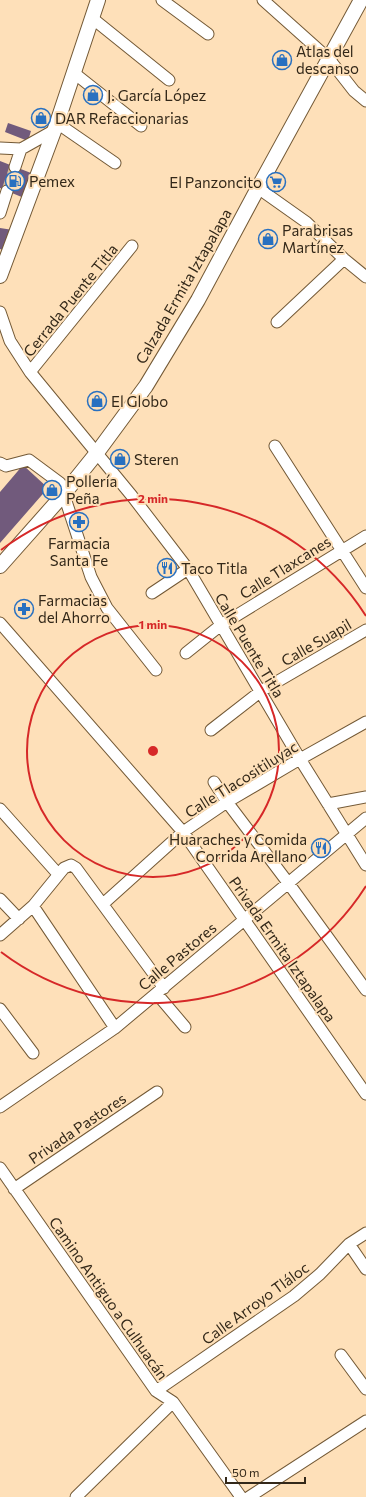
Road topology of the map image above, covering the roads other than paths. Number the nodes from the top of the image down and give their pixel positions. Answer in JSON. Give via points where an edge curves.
{"nodes":[{"id":1,"x":98,"y":0,"type":"edge"},
{"id":2,"x":162,"y":0,"type":"edge"},
{"id":3,"x":264,"y":0,"type":"edge"},
{"id":4,"x":361,"y":0,"type":"edge"},
{"id":5,"x":92,"y":18,"type":"junction"},
{"id":6,"x":208,"y":34,"type":"dead end"},
{"id":7,"x":329,"y":59,"type":"junction"},
{"id":8,"x":74,"y":73,"type":"junction"},
{"id":9,"x":169,"y":80,"type":"dead end"},
{"id":10,"x":366,"y":101,"type":"edge"},
{"id":11,"x":141,"y":126,"type":"dead end"},
{"id":12,"x":55,"y":127,"type":"junction"},
{"id":13,"x":0,"y":148,"type":"edge"},
{"id":14,"x":21,"y":149,"type":"junction"},
{"id":15,"x":115,"y":164,"type":"dead end"},
{"id":16,"x":15,"y":167,"type":"tunnel mouth"},
{"id":17,"x":258,"y":188,"type":"junction"},
{"id":18,"x":8,"y":191,"type":"tunnel mouth"},
{"id":19,"x":0,"y":213,"type":"edge"},
{"id":20,"x":132,"y":246,"type":"dead end"},
{"id":21,"x":344,"y":259,"type":"junction"},
{"id":22,"x":0,"y":276,"type":"edge"},
{"id":23,"x":366,"y":277,"type":"edge"},
{"id":24,"x":0,"y":312,"type":"edge"},
{"id":25,"x":277,"y":322,"type":"dead end"},
{"id":26,"x":30,"y":372,"type":"junction"},
{"id":27,"x":275,"y":446,"type":"dead end"},
{"id":28,"x":96,"y":454,"type":"junction"},
{"id":29,"x":0,"y":463,"type":"edge"},
{"id":30,"x":63,"y":495,"type":"junction"},
{"id":31,"x":366,"y":536,"type":"edge"},
{"id":32,"x":342,"y":549,"type":"junction"},
{"id":33,"x":0,"y":566,"type":"edge"},
{"id":34,"x":188,"y":569,"type":"junction"},
{"id":35,"x":366,"y":588,"type":"edge"},
{"id":36,"x":152,"y":592,"type":"dead end"},
{"id":37,"x":0,"y":623,"type":"edge"},
{"id":38,"x":221,"y":625,"type":"junction"},
{"id":39,"x":366,"y":630,"type":"edge"},
{"id":40,"x":186,"y":653,"type":"dead end"},
{"id":41,"x":156,"y":670,"type":"dead end"},
{"id":42,"x":261,"y":691,"type":"junction"},
{"id":43,"x":366,"y":722,"type":"edge"},
{"id":44,"x":211,"y":730,"type":"dead end"},
{"id":45,"x":300,"y":759,"type":"junction"},
{"id":46,"x":214,"y":782,"type":"dead end"},
{"id":47,"x":366,"y":798,"type":"edge"},
{"id":48,"x":227,"y":802,"type":"junction"},
{"id":49,"x":328,"y":804,"type":"junction"},
{"id":50,"x":0,"y":809,"type":"edge"},
{"id":51,"x":366,"y":818,"type":"edge"},
{"id":52,"x":183,"y":832,"type":"junction"},
{"id":53,"x":346,"y":834,"type":"junction"},
{"id":54,"x":366,"y":865,"type":"edge"},
{"id":55,"x":58,"y":874,"type":"junction"},
{"id":56,"x":289,"y":884,"type":"junction"},
{"id":57,"x":0,"y":899,"type":"edge"},
{"id":58,"x":103,"y":904,"type":"junction"},
{"id":59,"x":33,"y":906,"type":"junction"},
{"id":60,"x":19,"y":919,"type":"junction"},
{"id":61,"x":244,"y":920,"type":"junction"},
{"id":62,"x":0,"y":935,"type":"edge"},
{"id":63,"x":366,"y":990,"type":"edge"},
{"id":64,"x":160,"y":991,"type":"junction"},
{"id":65,"x":0,"y":1009,"type":"edge"},
{"id":66,"x":184,"y":1027,"type":"dead end"},
{"id":67,"x":116,"y":1028,"type":"junction"},
{"id":68,"x":33,"y":1053,"type":"dead end"},
{"id":69,"x":157,"y":1092,"type":"dead end"},
{"id":70,"x":366,"y":1094,"type":"edge"},
{"id":71,"x":0,"y":1107,"type":"edge"},
{"id":72,"x":0,"y":1168,"type":"edge"},
{"id":73,"x":14,"y":1189,"type":"junction"},
{"id":74,"x":366,"y":1233,"type":"edge"},
{"id":75,"x":349,"y":1244,"type":"junction"},
{"id":76,"x":366,"y":1269,"type":"edge"},
{"id":77,"x":341,"y":1355,"type":"dead end"},
{"id":78,"x":366,"y":1389,"type":"edge"},
{"id":79,"x":156,"y":1391,"type":"junction"},
{"id":80,"x":173,"y":1402,"type":"junction"},
{"id":81,"x":366,"y":1422,"type":"edge"},
{"id":82,"x":240,"y":1496,"type":"edge"},
{"id":83,"x":76,"y":1497,"type":"edge"}],
"edges":[{"from":1,"to":5,"type":"main road"},
{"from":2,"to":6,"type":"street"},
{"from":3,"to":7,"type":"street"},
{"from":4,"to":7,"type":"main road","name":"Calzada Ermita Iztapalapa"},
{"from":5,"to":8,"type":"main road"},
{"from":5,"to":9,"type":"street"},
{"from":7,"to":10,"type":"street","via":[[354,91]]},
{"from":7,"to":17,"type":"main road","name":"Calzada Ermita Iztapalapa"},
{"from":8,"to":11,"type":"street"},
{"from":8,"to":12,"type":"main road"},
{"from":12,"to":14,"type":"street"},
{"from":12,"to":15,"type":"street"},
{"from":12,"to":22,"type":"main road"},
{"from":13,"to":14,"type":"street"},
{"from":14,"to":16,"type":"street"},
{"from":17,"to":21,"type":"street","via":[[306,222]]},
{"from":17,"to":28,"type":"main road","name":"Calzada Ermita Iztapalapa","via":[[190,314],[146,386]]},
{"from":18,"to":19,"type":"street"},
{"from":20,"to":26,"type":"street","name":"Cerrada Puente Titla"},
{"from":21,"to":23,"type":"street"},
{"from":21,"to":25,"type":"street"},
{"from":24,"to":26,"type":"street","name":"Calle Puente Titla","via":[[10,341]]},
{"from":26,"to":28,"type":"street","name":"Calle Puente Titla"},
{"from":27,"to":32,"type":"street"},
{"from":28,"to":30,"type":"main road","name":"Calzada Ermita Iztapalapa"},
{"from":28,"to":34,"type":"street","name":"Calle Puente Titla"},
{"from":29,"to":30,"type":"street","via":[[6,466],[29,460],[60,483]]},
{"from":30,"to":33,"type":"main road","name":"Calzada Ermita Iztapalapa"},
{"from":30,"to":41,"type":"street","via":[[91,577],[107,608]]},
{"from":31,"to":32,"type":"street","name":"Calle Tlaxcanes"},
{"from":32,"to":35,"type":"street"},
{"from":32,"to":38,"type":"street","name":"Calle Tlaxcanes"},
{"from":34,"to":36,"type":"street"},
{"from":34,"to":38,"type":"street","name":"Calle Puente Titla"},
{"from":37,"to":52,"type":"street","name":"Privada Ermita Iztapalapa"},
{"from":38,"to":40,"type":"street"},
{"from":38,"to":42,"type":"street","name":"Calle Puente Titla"},
{"from":39,"to":42,"type":"street","name":"Calle Suapil"},
{"from":42,"to":44,"type":"street","name":"Calle Suapil"},
{"from":42,"to":45,"type":"street","name":"Calle Puente Titla"},
{"from":43,"to":45,"type":"street","name":"Calle Tlacositiluyac"},
{"from":45,"to":48,"type":"street","name":"Calle Tlacositiluyac"},
{"from":45,"to":49,"type":"street","name":"Calle Puente Titla"},
{"from":46,"to":48,"type":"street"},
{"from":47,"to":49,"type":"street"},
{"from":48,"to":52,"type":"street","name":"Calle Tlacositiluyac"},
{"from":48,"to":56,"type":"street"},
{"from":49,"to":53,"type":"street","name":"Calle Puente Titla"},
{"from":50,"to":55,"type":"street"},
{"from":51,"to":53,"type":"street","name":"Calle Pastores"},
{"from":52,"to":58,"type":"street","name":"Calle Tlacositiluyac"},
{"from":52,"to":61,"type":"street","name":"Privada Ermita Iztapalapa"},
{"from":53,"to":54,"type":"street","name":"Calle Puente Titla"},
{"from":53,"to":56,"type":"street","name":"Calle Pastores"},
{"from":55,"to":58,"type":"street","via":[[71,865],[76,868]]},
{"from":55,"to":59,"type":"street"},
{"from":56,"to":61,"type":"street","name":"Calle Pastores"},
{"from":56,"to":63,"type":"street"},
{"from":57,"to":60,"type":"street"},
{"from":58,"to":64,"type":"street"},
{"from":59,"to":60,"type":"street"},
{"from":59,"to":67,"type":"street"},
{"from":60,"to":62,"type":"street"},
{"from":61,"to":64,"type":"street","name":"Calle Pastores"},
{"from":61,"to":70,"type":"street","name":"Privada Ermita Iztapalapa"},
{"from":64,"to":66,"type":"street"},
{"from":64,"to":67,"type":"street","name":"Calle Pastores"},
{"from":65,"to":68,"type":"street"},
{"from":67,"to":71,"type":"street","name":"Calle Pastores"},
{"from":69,"to":73,"type":"street","name":"Privada Pastores"},
{"from":72,"to":73,"type":"street","name":"Camino Antiguo a Culhuacán"},
{"from":73,"to":79,"type":"street","name":"Camino Antiguo a Culhuacán"},
{"from":74,"to":75,"type":"street","name":"Calle Arroyo Tláloc"},
{"from":75,"to":76,"type":"street"},
{"from":75,"to":79,"type":"street","name":"Calle Arroyo Tláloc","via":[[294,1296]]},
{"from":77,"to":78,"type":"street"},
{"from":79,"to":80,"type":"street","name":"Camino Antiguo a Culhuacán"},
{"from":80,"to":82,"type":"street","name":"Camino Antiguo a Culhuacán"},
{"from":80,"to":83,"type":"street"},
{"from":81,"to":82,"type":"street"}]}
